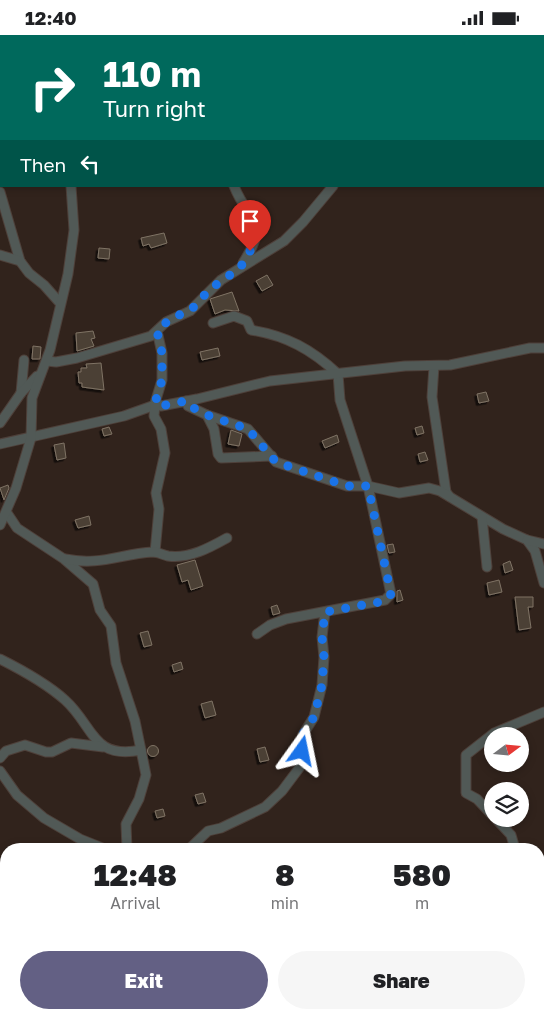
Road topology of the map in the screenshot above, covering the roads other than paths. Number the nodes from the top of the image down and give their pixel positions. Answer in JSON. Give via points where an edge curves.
{"nodes":[{"id":1,"x":71,"y":187,"type":"edge"},
{"id":2,"x":235,"y":187,"type":"edge"},
{"id":3,"x":332,"y":187,"type":"edge"},
{"id":4,"x":0,"y":192,"type":"edge"},
{"id":5,"x":0,"y":255,"type":"edge"},
{"id":6,"x":20,"y":261,"type":"junction"},
{"id":7,"x":240,"y":268,"type":"junction"},
{"id":8,"x":60,"y":303,"type":"junction"},
{"id":9,"x":212,"y":323,"type":"dead end"},
{"id":10,"x":157,"y":331,"type":"junction"},
{"id":11,"x":544,"y":348,"type":"edge"},
{"id":12,"x":24,"y":359,"type":"dead end"},
{"id":13,"x":47,"y":361,"type":"junction"},
{"id":14,"x":434,"y":366,"type":"junction"},
{"id":15,"x":40,"y":373,"type":"junction"},
{"id":16,"x":338,"y":374,"type":"junction"},
{"id":17,"x":21,"y":393,"type":"junction"},
{"id":18,"x":186,"y":401,"type":"junction"},
{"id":19,"x":158,"y":405,"type":"junction"},
{"id":20,"x":207,"y":415,"type":"junction"},
{"id":21,"x":0,"y":423,"type":"edge"},
{"id":22,"x":32,"y":438,"type":"junction"},
{"id":23,"x":0,"y":443,"type":"edge"},
{"id":24,"x":272,"y":456,"type":"junction"},
{"id":25,"x":368,"y":486,"type":"junction"},
{"id":26,"x":450,"y":497,"type":"junction"},
{"id":27,"x":7,"y":513,"type":"junction"},
{"id":28,"x":482,"y":517,"type":"junction"},
{"id":29,"x":0,"y":524,"type":"edge"},
{"id":30,"x":227,"y":538,"type":"dead end"},
{"id":31,"x":527,"y":540,"type":"junction"},
{"id":32,"x":544,"y":544,"type":"edge"},
{"id":33,"x":155,"y":552,"type":"junction"},
{"id":34,"x":64,"y":559,"type":"junction"},
{"id":35,"x":487,"y":567,"type":"dead end"},
{"id":36,"x":544,"y":583,"type":"edge"},
{"id":37,"x":325,"y":612,"type":"junction"},
{"id":38,"x":257,"y":634,"type":"dead end"},
{"id":39,"x":0,"y":659,"type":"edge"},
{"id":40,"x":544,"y":712,"type":"edge"},
{"id":41,"x":111,"y":749,"type":"junction"},
{"id":42,"x":141,"y":750,"type":"junction"},
{"id":43,"x":0,"y":758,"type":"edge"},
{"id":44,"x":0,"y":771,"type":"edge"},
{"id":45,"x":484,"y":806,"type":"edge"},
{"id":46,"x":504,"y":827,"type":"edge"},
{"id":47,"x":90,"y":843,"type":"edge"},
{"id":48,"x":127,"y":843,"type":"edge"},
{"id":49,"x":195,"y":843,"type":"edge"},
{"id":50,"x":514,"y":843,"type":"edge"}],
"edges":[{"from":1,"to":8,"type":"street","via":[[74,230]]},
{"from":2,"to":7,"type":"street","via":[[257,231]]},
{"from":3,"to":7,"type":"street","via":[[284,241]]},
{"from":4,"to":6,"type":"street"},
{"from":5,"to":6,"type":"street"},
{"from":6,"to":8,"type":"street"},
{"from":7,"to":10,"type":"street","via":[[210,289],[190,311],[171,318]]},
{"from":8,"to":13,"type":"street"},
{"from":9,"to":16,"type":"street","via":[[234,316],[247,321],[251,330],[290,339]]},
{"from":10,"to":13,"type":"street","via":[[144,339],[120,346],[63,361]]},
{"from":10,"to":19,"type":"street","via":[[162,353],[162,380],[155,403]]},
{"from":11,"to":14,"type":"street"},
{"from":12,"to":17,"type":"street"},
{"from":13,"to":15,"type":"street"},
{"from":14,"to":16,"type":"street"},
{"from":14,"to":26,"type":"street","via":[[432,397],[446,492]]},
{"from":15,"to":17,"type":"street"},
{"from":15,"to":22,"type":"street","via":[[32,398]]},
{"from":16,"to":18,"type":"street","via":[[270,381]]},
{"from":16,"to":25,"type":"street","via":[[340,400]]},
{"from":17,"to":21,"type":"street"},
{"from":18,"to":19,"type":"street"},
{"from":18,"to":20,"type":"street"},
{"from":19,"to":22,"type":"street"},
{"from":19,"to":33,"type":"street","via":[[154,416],[161,429],[164,453],[156,493],[159,509]]},
{"from":20,"to":24,"type":"street","via":[[248,429]]},
{"from":20,"to":24,"type":"street","via":[[220,458]]},
{"from":22,"to":23,"type":"street"},
{"from":22,"to":27,"type":"street"},
{"from":24,"to":25,"type":"street","via":[[276,462],[347,486]]},
{"from":25,"to":26,"type":"street","via":[[399,493],[430,487]]},
{"from":25,"to":37,"type":"street","via":[[391,594],[385,601]]},
{"from":26,"to":28,"type":"street"},
{"from":27,"to":29,"type":"street"},
{"from":27,"to":34,"type":"street","via":[[17,528]]},
{"from":28,"to":31,"type":"street"},
{"from":28,"to":35,"type":"street"},
{"from":30,"to":33,"type":"street","via":[[198,553],[169,556]]},
{"from":31,"to":32,"type":"street"},
{"from":31,"to":36,"type":"street","via":[[535,551]]},
{"from":33,"to":34,"type":"street","via":[[96,563]]},
{"from":34,"to":42,"type":"street","via":[[92,584],[100,610],[111,627],[116,663]]},
{"from":37,"to":38,"type":"street","via":[[277,622]]},
{"from":37,"to":49,"type":"street","via":[[322,685],[314,717],[302,735],[300,767],[266,807],[221,829],[208,831]]},
{"from":39,"to":41,"type":"street","via":[[64,699],[77,712],[94,739]]},
{"from":40,"to":45,"type":"street","via":[[494,733],[466,755],[466,793]]},
{"from":41,"to":42,"type":"street","via":[[121,753]]},
{"from":41,"to":43,"type":"street","via":[[71,743],[46,753],[24,745],[6,751]]},
{"from":42,"to":48,"type":"street","via":[[146,775],[126,824]]},
{"from":44,"to":47,"type":"street","via":[[17,795],[44,818]]},
{"from":46,"to":50,"type":"street"}]}
